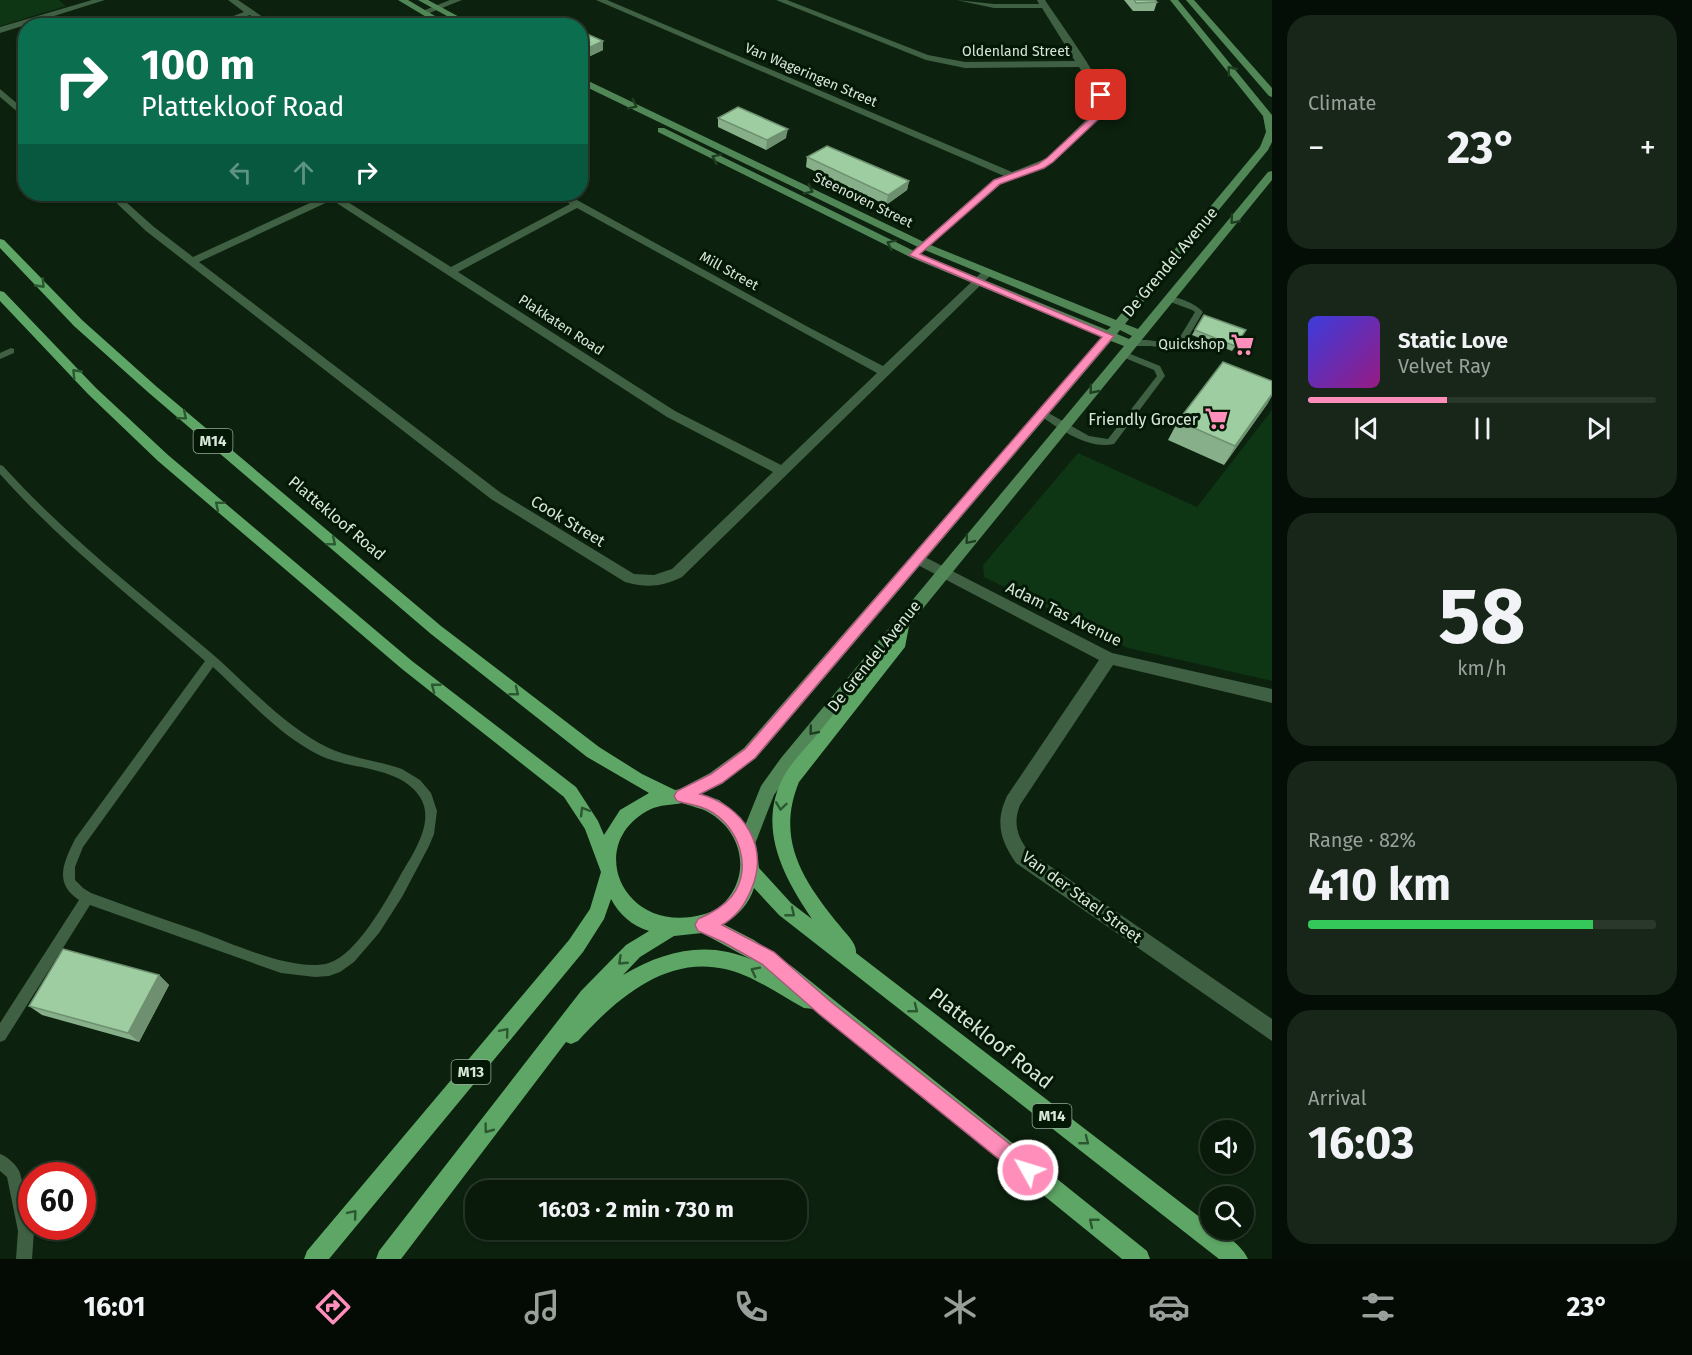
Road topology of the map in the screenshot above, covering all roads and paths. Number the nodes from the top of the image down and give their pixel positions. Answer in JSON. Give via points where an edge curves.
{"nodes":[{"id":1,"x":101,"y":0,"type":"edge"},
{"id":2,"x":232,"y":0,"type":"edge"},
{"id":3,"x":402,"y":0,"type":"edge"},
{"id":4,"x":422,"y":0,"type":"edge"},
{"id":5,"x":458,"y":0,"type":"edge"},
{"id":6,"x":600,"y":0,"type":"edge"},
{"id":7,"x":780,"y":0,"type":"edge"},
{"id":8,"x":960,"y":0,"type":"edge"},
{"id":9,"x":1174,"y":0,"type":"edge"},
{"id":10,"x":1190,"y":0,"type":"edge"},
{"id":11,"x":1043,"y":3,"type":"edge"},
{"id":12,"x":436,"y":8,"type":"junction"},
{"id":13,"x":251,"y":12,"type":"junction"},
{"id":14,"x":424,"y":12,"type":"junction"},
{"id":15,"x":40,"y":18,"type":"edge"},
{"id":16,"x":233,"y":18,"type":"edge"},
{"id":17,"x":260,"y":18,"type":"edge"},
{"id":18,"x":435,"y":18,"type":"edge"},
{"id":19,"x":456,"y":18,"type":"edge"},
{"id":20,"x":18,"y":25,"type":"edge"},
{"id":21,"x":0,"y":30,"type":"edge"},
{"id":22,"x":1083,"y":64,"type":"junction"},
{"id":23,"x":588,"y":84,"type":"edge"},
{"id":24,"x":0,"y":92,"type":"edge"},
{"id":25,"x":1272,"y":94,"type":"edge"},
{"id":26,"x":588,"y":95,"type":"edge"},
{"id":27,"x":18,"y":109,"type":"edge"},
{"id":28,"x":1270,"y":118,"type":"edge"},
{"id":29,"x":1270,"y":140,"type":"edge"},
{"id":30,"x":1272,"y":174,"type":"edge"},
{"id":31,"x":1011,"y":175,"type":"junction"},
{"id":32,"x":120,"y":201,"type":"edge"},
{"id":33,"x":318,"y":201,"type":"edge"},
{"id":34,"x":340,"y":201,"type":"edge"},
{"id":35,"x":572,"y":201,"type":"edge"},
{"id":36,"x":578,"y":204,"type":"junction"},
{"id":37,"x":0,"y":242,"type":"edge"},
{"id":38,"x":924,"y":246,"type":"junction"},
{"id":39,"x":914,"y":255,"type":"junction"},
{"id":40,"x":192,"y":261,"type":"junction"},
{"id":41,"x":450,"y":272,"type":"junction"},
{"id":42,"x":983,"y":278,"type":"junction"},
{"id":43,"x":0,"y":294,"type":"edge"},
{"id":44,"x":1168,"y":298,"type":"junction"},
{"id":45,"x":1113,"y":330,"type":"junction"},
{"id":46,"x":1150,"y":343,"type":"junction"},
{"id":47,"x":1131,"y":344,"type":"junction"},
{"id":48,"x":11,"y":351,"type":"dead end"},
{"id":49,"x":0,"y":356,"type":"edge"},
{"id":50,"x":885,"y":372,"type":"junction"},
{"id":51,"x":1042,"y":413,"type":"junction"},
{"id":52,"x":1063,"y":427,"type":"junction"},
{"id":53,"x":782,"y":471,"type":"junction"},
{"id":54,"x":1,"y":472,"type":"edge"},
{"id":55,"x":918,"y":559,"type":"junction"},
{"id":56,"x":943,"y":572,"type":"junction"},
{"id":57,"x":903,"y":621,"type":"junction"},
{"id":58,"x":1109,"y":658,"type":"junction"},
{"id":59,"x":212,"y":660,"type":"junction"},
{"id":60,"x":1272,"y":696,"type":"edge"},
{"id":61,"x":676,"y":796,"type":"junction"},
{"id":62,"x":747,"y":843,"type":"junction"},
{"id":63,"x":607,"y":870,"type":"junction"},
{"id":64,"x":750,"y":871,"type":"junction"},
{"id":65,"x":87,"y":898,"type":"junction"},
{"id":66,"x":704,"y":925,"type":"junction"},
{"id":67,"x":669,"y":928,"type":"junction"},
{"id":68,"x":867,"y":973,"type":"junction"},
{"id":69,"x":825,"y":1008,"type":"junction"},
{"id":70,"x":1272,"y":1031,"type":"edge"},
{"id":71,"x":0,"y":1035,"type":"edge"},
{"id":72,"x":524,"y":1082,"type":"junction"},
{"id":73,"x":0,"y":1161,"type":"edge"},
{"id":74,"x":24,"y":1259,"type":"edge"},
{"id":75,"x":315,"y":1259,"type":"edge"},
{"id":76,"x":387,"y":1259,"type":"edge"},
{"id":77,"x":1138,"y":1259,"type":"edge"},
{"id":78,"x":1237,"y":1259,"type":"edge"}],
"edges":[{"from":1,"to":15,"type":"street"},
{"from":2,"to":13,"type":"street"},
{"from":3,"to":14,"type":"street"},
{"from":4,"to":12,"type":"street"},
{"from":5,"to":12,"type":"street"},
{"from":6,"to":31,"type":"street","name":"Van Wageringen Street"},
{"from":7,"to":22,"type":"street","name":"Oldenland Street","via":[[948,64]]},
{"from":8,"to":11,"type":"street","via":[[994,6]]},
{"from":28,"to":9,"type":"street","name":"De Grendel Avenue","one_way":true},
{"from":10,"to":25,"type":"street"},
{"from":11,"to":22,"type":"street"},
{"from":12,"to":14,"type":"street"},
{"from":12,"to":19,"type":"street"},
{"from":13,"to":16,"type":"street"},
{"from":13,"to":17,"type":"street"},
{"from":14,"to":18,"type":"street"},
{"from":20,"to":21,"type":"street"},
{"from":22,"to":31,"type":"street","via":[[1104,101],[1103,111],[1047,163]]},
{"from":23,"to":38,"type":"street","name":"Steenoven Street","one_way":true},
{"from":24,"to":27,"type":"street"},
{"from":39,"to":26,"type":"street","name":"Steenoven Street","one_way":true},
{"from":28,"to":29,"type":"street","name":"De Grendel Avenue"},
{"from":29,"to":45,"type":"street","name":"De Grendel Avenue"},
{"from":30,"to":44,"type":"street","name":"De Grendel Avenue","one_way":true},
{"from":31,"to":38,"type":"street","via":[[997,182]]},
{"from":32,"to":40,"type":"street","name":"Cook Street"},
{"from":33,"to":40,"type":"street"},
{"from":34,"to":41,"type":"street","name":"Plakkaten Road"},
{"from":35,"to":36,"type":"street","name":"Mill Street"},
{"from":36,"to":41,"type":"street"},
{"from":36,"to":50,"type":"street","name":"Mill Street"},
{"from":37,"to":61,"type":"main road","name":"Plattekloof Road","number":"M14","one_way":true,"via":[[78,323],[153,390],[436,630],[593,752],[636,780]]},
{"from":38,"to":39,"type":"street"},
{"from":38,"to":42,"type":"street","name":"Steenoven Street"},
{"from":39,"to":42,"type":"street","name":"Steenoven Street"},
{"from":40,"to":53,"type":"street","name":"Cook Street","via":[[496,496],[630,578],[656,581],[677,573]]},
{"from":41,"to":53,"type":"street","name":"Plakkaten Road","via":[[670,414]]},
{"from":42,"to":45,"type":"street","name":"Steenoven Street"},
{"from":42,"to":50,"type":"street","name":"Cook Street"},
{"from":63,"to":43,"type":"main road","name":"Plattekloof Road","number":"M14","one_way":true,"via":[[584,809],[565,787],[407,665],[162,458]]},
{"from":44,"to":46,"type":"lane","via":[[1195,308],[1198,316],[1178,346]]},
{"from":44,"to":47,"type":"street","name":"De Grendel Avenue"},
{"from":45,"to":47,"type":"street","name":"Steenoven Street"},
{"from":45,"to":51,"type":"street","name":"De Grendel Avenue"},
{"from":46,"to":47,"type":"lane"},
{"from":46,"to":47,"type":"lane"},
{"from":47,"to":52,"type":"street","name":"De Grendel Avenue","one_way":true},
{"from":47,"to":52,"type":"lane","via":[[1161,376],[1113,441],[1098,442]]},
{"from":48,"to":49,"type":"lane"},
{"from":50,"to":53,"type":"street","name":"Cook Street"},
{"from":51,"to":52,"type":"lane"},
{"from":51,"to":55,"type":"street","name":"De Grendel Avenue"},
{"from":52,"to":56,"type":"street","name":"De Grendel Avenue","one_way":true},
{"from":54,"to":59,"type":"lane","via":[[91,558]]},
{"from":55,"to":56,"type":"street","name":"Adam Tas Avenue"},
{"from":55,"to":61,"type":"street","name":"De Grendel Avenue","via":[[750,753],[716,778]]},
{"from":56,"to":57,"type":"street","name":"De Grendel Avenue"},
{"from":56,"to":58,"type":"street","name":"Adam Tas Avenue"},
{"from":57,"to":62,"type":"street","name":"De Grendel Avenue","one_way":true,"via":[[787,762],[767,791]]},
{"from":57,"to":68,"type":"main road","one_way":true,"via":[[900,643],[792,778],[783,792],[779,813],[785,849],[802,889]]},
{"from":58,"to":60,"type":"street","name":"Adam Tas Avenue"},
{"from":58,"to":70,"type":"street","name":"Van der Stael Street","via":[[1013,801],[1006,820],[1012,843],[1022,857]]},
{"from":59,"to":65,"type":"lane","via":[[79,843],[71,860],[69,881],[75,891]]},
{"from":59,"to":65,"type":"lane","via":[[271,714],[318,749],[416,783],[432,811],[432,825],[425,842],[370,938],[333,968],[310,971],[281,967]]},
{"from":61,"to":62,"type":"main road","name":"Plattekloof Road","number":"M14","via":[[705,801],[722,810]]},
{"from":61,"to":63,"type":"main road","via":[[640,805],[622,819],[609,842]]},
{"from":62,"to":64,"type":"main road","name":"Plattekloof Road","number":"M14"},
{"from":63,"to":67,"type":"main road","name":"Plattekloof Road","number":"M14","via":[[619,898],[631,911]]},
{"from":75,"to":63,"type":"main road","number":"M13","one_way":true,"via":[[576,946],[598,912]]},
{"from":64,"to":66,"type":"main road","name":"Plattekloof Road","number":"M14","via":[[736,904]]},
{"from":64,"to":68,"type":"main road","name":"Plattekloof Road","number":"M14","one_way":true,"via":[[785,909]]},
{"from":65,"to":71,"type":"lane"},
{"from":66,"to":67,"type":"main road","name":"Plattekloof Road","number":"M14"},
{"from":66,"to":69,"type":"main road","via":[[768,958]]},
{"from":67,"to":72,"type":"main road","one_way":true,"via":[[644,943],[610,973]]},
{"from":68,"to":78,"type":"main road","name":"Plattekloof Road","number":"M14","one_way":true},
{"from":69,"to":72,"type":"main road","one_way":true,"via":[[735,962],[707,958],[673,962],[645,973],[608,996]]},
{"from":77,"to":69,"type":"main road","one_way":true},
{"from":72,"to":76,"type":"main road","one_way":true},
{"from":73,"to":74,"type":"lane","via":[[13,1173],[26,1231]]}]}
